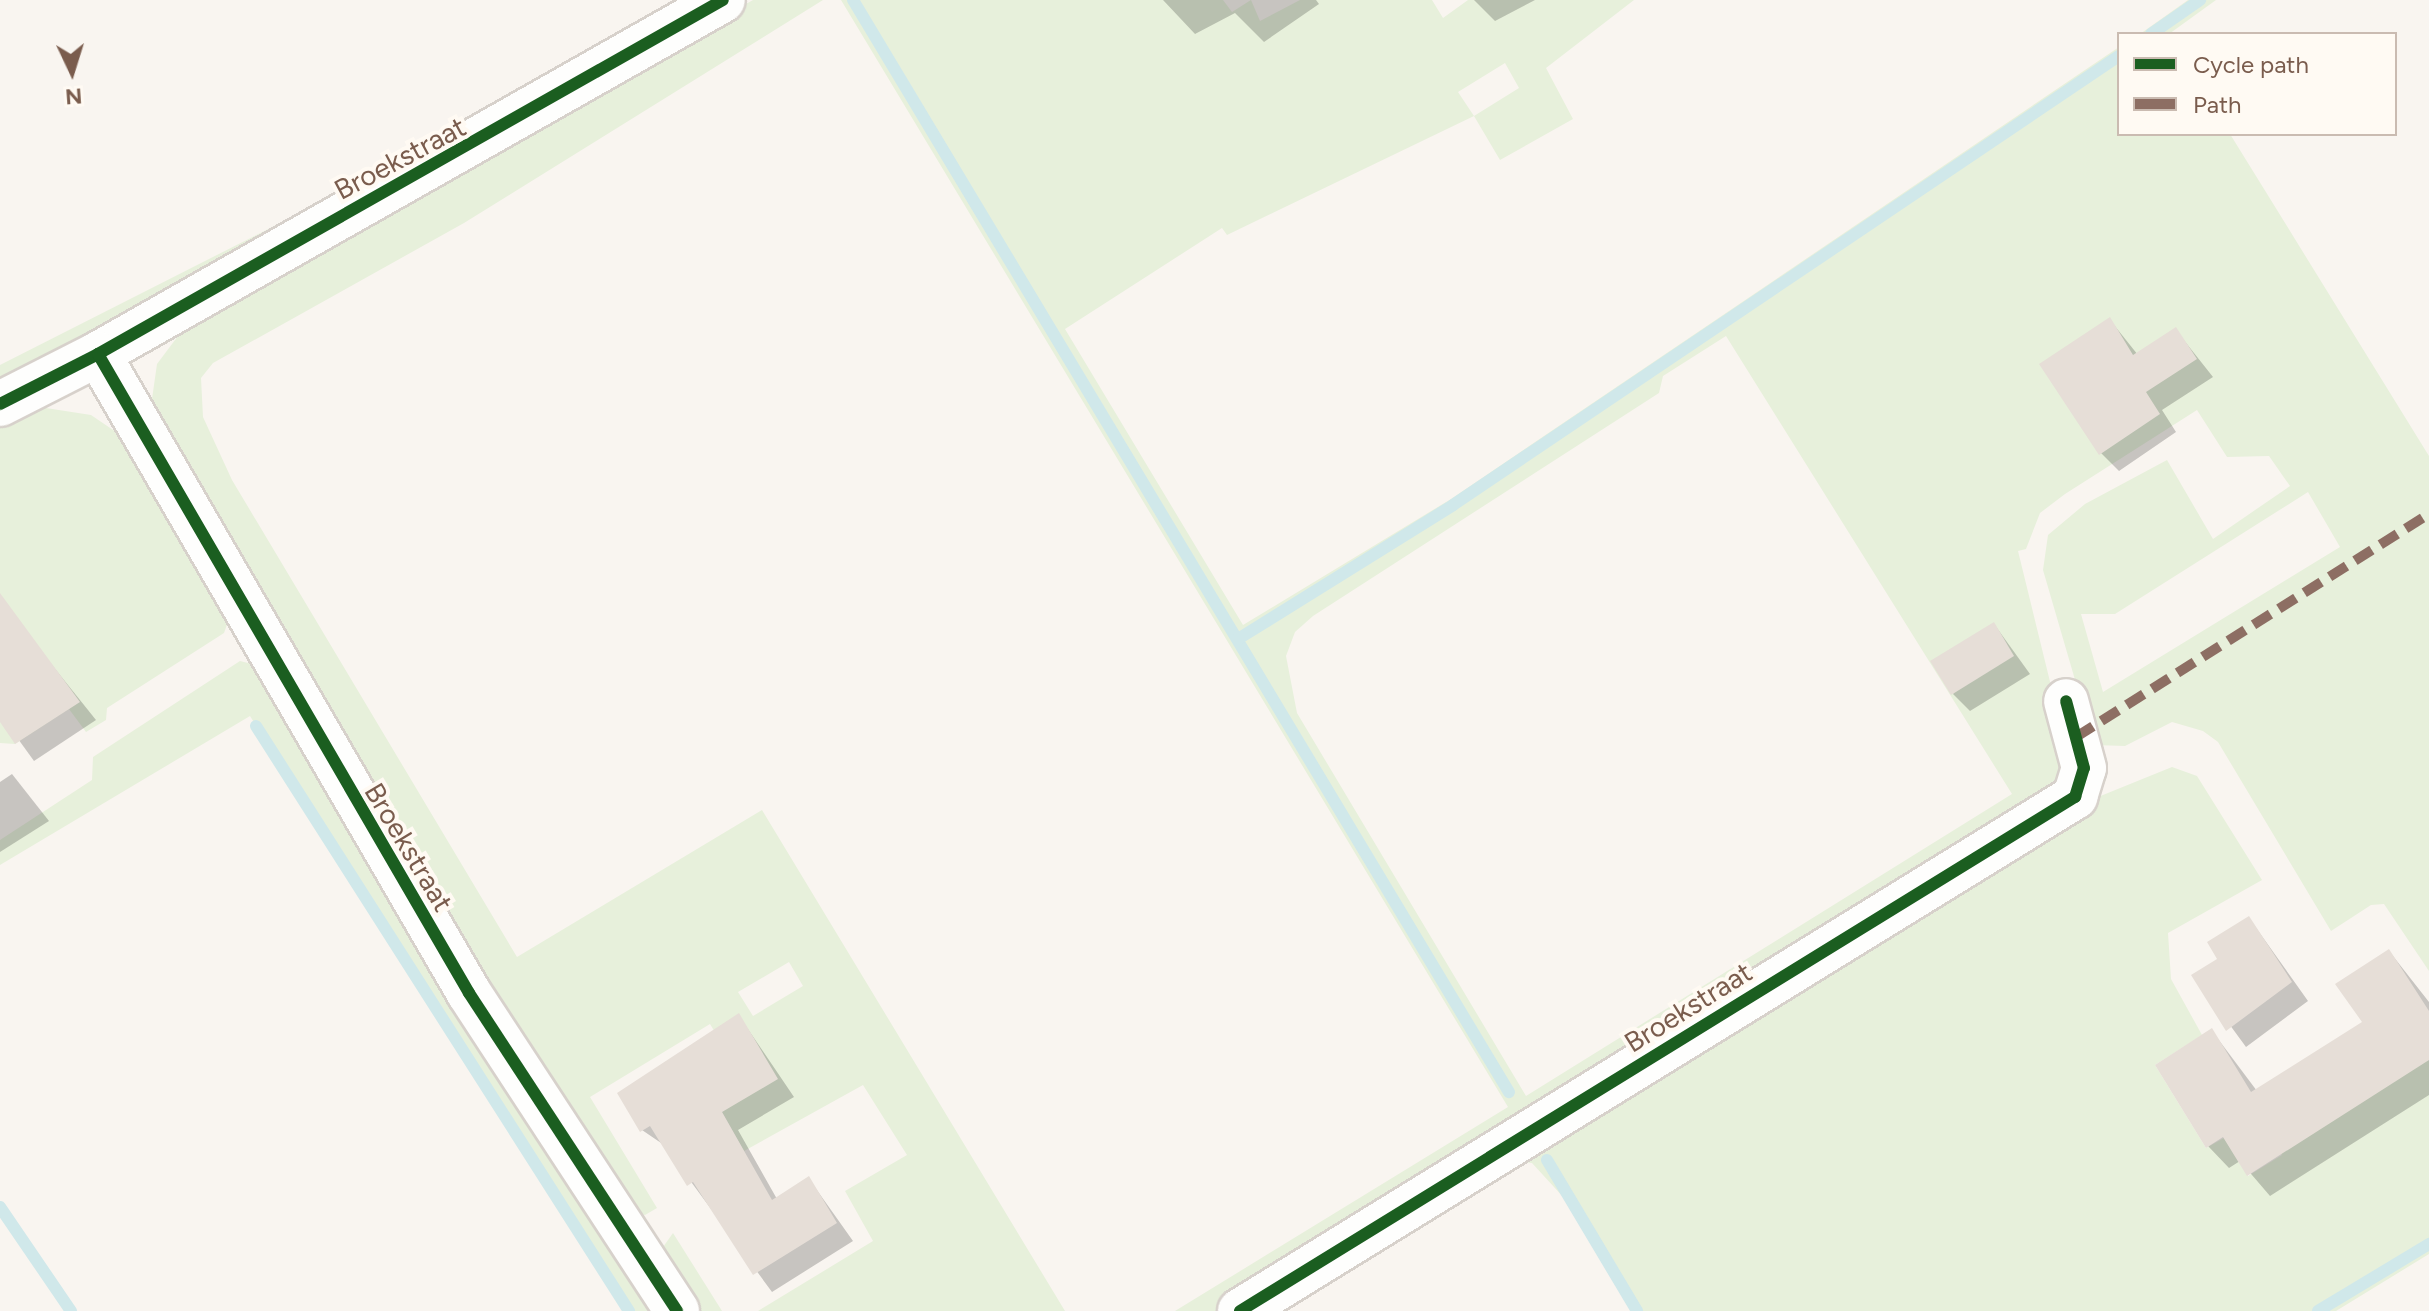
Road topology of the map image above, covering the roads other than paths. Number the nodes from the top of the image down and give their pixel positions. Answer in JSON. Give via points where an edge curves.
{"nodes":[{"id":1,"x":723,"y":0,"type":"edge"},
{"id":2,"x":98,"y":354,"type":"junction"},
{"id":3,"x":0,"y":404,"type":"edge"},
{"id":4,"x":2066,"y":701,"type":"dead end"},
{"id":5,"x":677,"y":1311,"type":"edge"},
{"id":6,"x":1240,"y":1311,"type":"edge"}],
"edges":[{"from":1,"to":2,"type":"street","name":"Broekstraat"},
{"from":2,"to":3,"type":"street","name":"Broekstraat"},
{"from":2,"to":5,"type":"street","name":"Broekstraat","via":[[335,771]]},
{"from":4,"to":6,"type":"street","name":"Broekstraat","via":[[2084,768],[2075,797]]}]}
